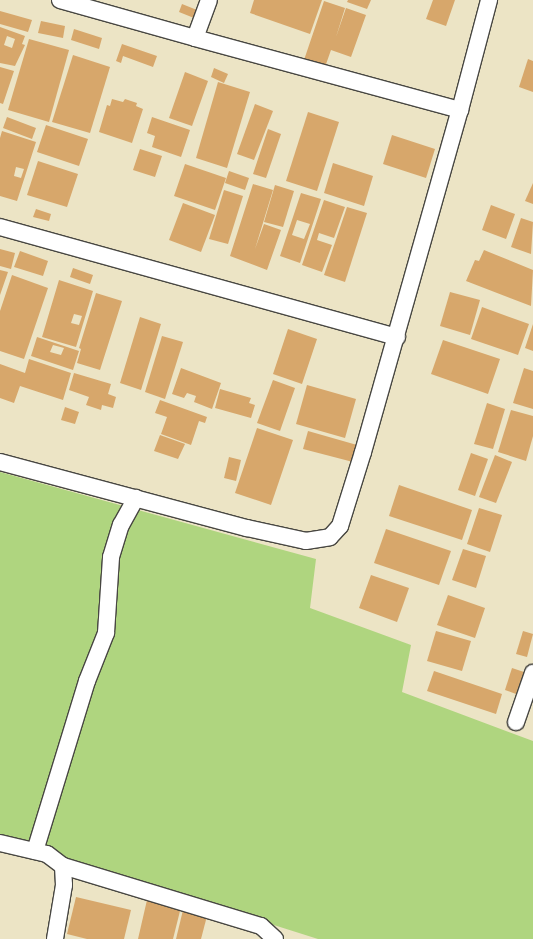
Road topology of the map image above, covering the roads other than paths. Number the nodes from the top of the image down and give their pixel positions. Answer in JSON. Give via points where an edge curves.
{"nodes":[{"id":1,"x":60,"y":0,"type":"edge"},
{"id":2,"x":209,"y":0,"type":"edge"},
{"id":3,"x":489,"y":0,"type":"edge"},
{"id":4,"x":195,"y":38,"type":"junction"},
{"id":5,"x":460,"y":110,"type":"junction"},
{"id":6,"x":0,"y":227,"type":"edge"},
{"id":7,"x":397,"y":337,"type":"junction"},
{"id":8,"x":0,"y":462,"type":"edge"},
{"id":9,"x":136,"y":498,"type":"junction"},
{"id":10,"x":533,"y":673,"type":"edge"},
{"id":11,"x":516,"y":722,"type":"dead end"},
{"id":12,"x":0,"y":843,"type":"edge"},
{"id":13,"x":35,"y":851,"type":"junction"},
{"id":14,"x":63,"y":866,"type":"junction"},
{"id":15,"x":55,"y":939,"type":"edge"},
{"id":16,"x":275,"y":939,"type":"edge"}],
"edges":[{"from":1,"to":4,"type":"street"},
{"from":2,"to":4,"type":"street"},
{"from":3,"to":5,"type":"street"},
{"from":4,"to":5,"type":"street"},
{"from":5,"to":7,"type":"street"},
{"from":6,"to":7,"type":"street"},
{"from":7,"to":9,"type":"street","via":[[340,526],[330,536],[306,541]]},
{"from":8,"to":9,"type":"street"},
{"from":9,"to":13,"type":"street","via":[[121,525],[111,557],[106,633],[87,681]]},
{"from":10,"to":11,"type":"street"},
{"from":12,"to":13,"type":"street"},
{"from":13,"to":14,"type":"street","via":[[47,854]]},
{"from":14,"to":15,"type":"street","via":[[64,885]]},
{"from":14,"to":16,"type":"street","via":[[261,926]]}]}
